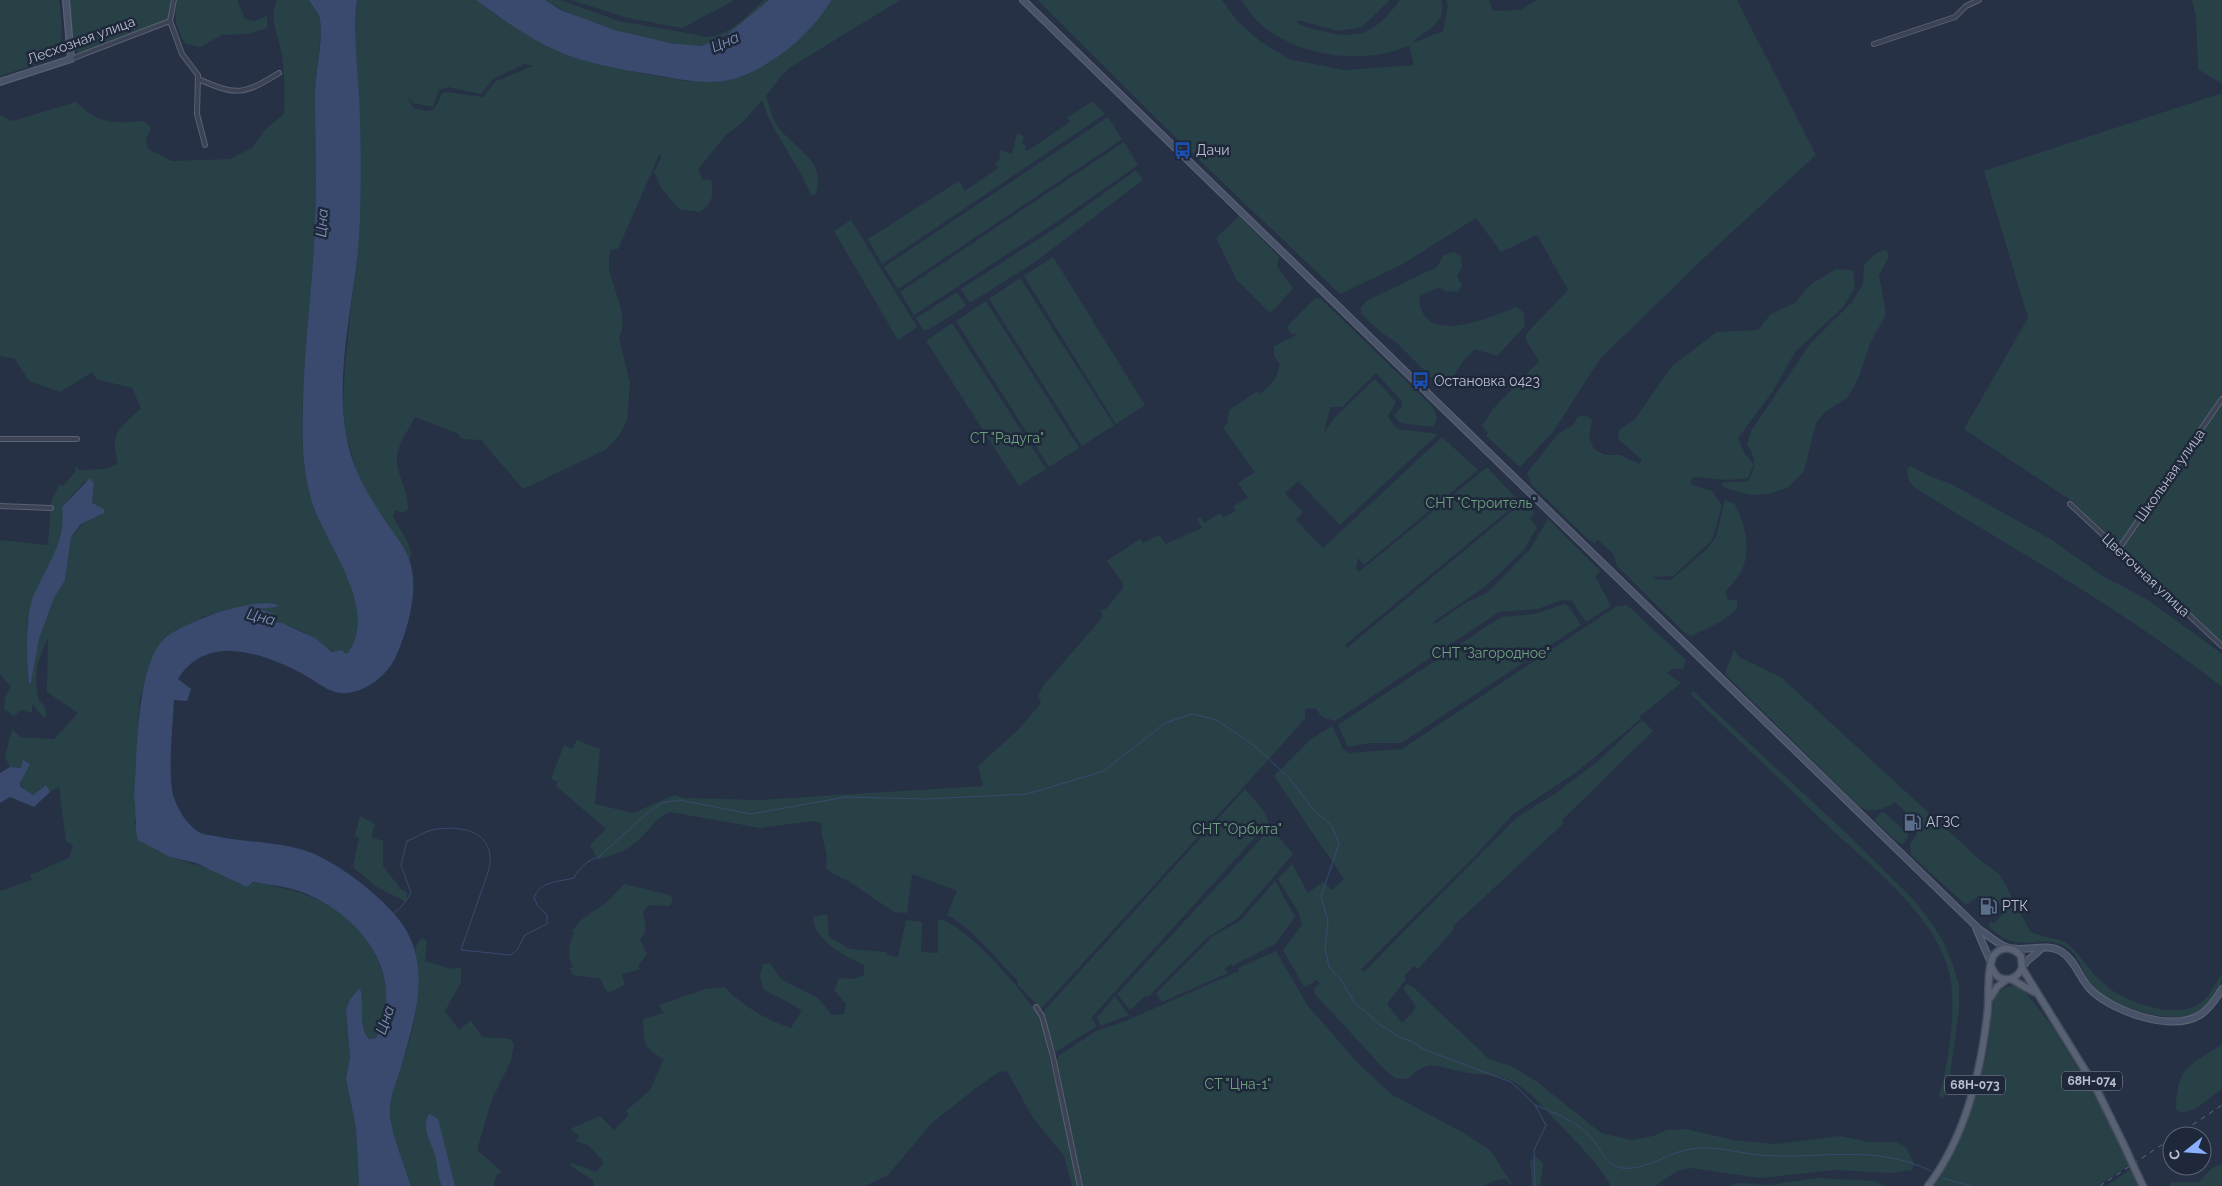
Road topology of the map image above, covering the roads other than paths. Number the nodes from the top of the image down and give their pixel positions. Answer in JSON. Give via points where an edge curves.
{"nodes":[{"id":1,"x":66,"y":0,"type":"edge"},
{"id":2,"x":174,"y":0,"type":"edge"},
{"id":3,"x":1024,"y":0,"type":"edge"},
{"id":4,"x":1979,"y":0,"type":"edge"},
{"id":5,"x":170,"y":21,"type":"junction"},
{"id":6,"x":1874,"y":44,"type":"dead end"},
{"id":7,"x":71,"y":59,"type":"junction"},
{"id":8,"x":280,"y":73,"type":"dead end"},
{"id":9,"x":198,"y":79,"type":"junction"},
{"id":10,"x":0,"y":82,"type":"edge"},
{"id":11,"x":205,"y":146,"type":"dead end"},
{"id":12,"x":2222,"y":399,"type":"edge"},
{"id":13,"x":0,"y":439,"type":"edge"},
{"id":14,"x":77,"y":440,"type":"dead end"},
{"id":15,"x":2070,"y":504,"type":"dead end"},
{"id":16,"x":0,"y":506,"type":"edge"},
{"id":17,"x":51,"y":508,"type":"dead end"},
{"id":18,"x":2118,"y":550,"type":"junction"},
{"id":19,"x":2222,"y":646,"type":"edge"},
{"id":20,"x":1974,"y":924,"type":"junction"},
{"id":21,"x":2008,"y":948,"type":"junction"},
{"id":22,"x":2042,"y":949,"type":"junction"},
{"id":23,"x":1991,"y":965,"type":"junction"},
{"id":24,"x":2022,"y":967,"type":"junction"},
{"id":25,"x":2009,"y":980,"type":"junction"},
{"id":26,"x":2222,"y":989,"type":"edge"},
{"id":27,"x":2040,"y":998,"type":"junction"},
{"id":28,"x":1989,"y":999,"type":"junction"},
{"id":29,"x":1036,"y":1007,"type":"dead end"},
{"id":30,"x":1929,"y":1184,"type":"edge"},
{"id":31,"x":1080,"y":1186,"type":"edge"},
{"id":32,"x":2143,"y":1186,"type":"edge"}],
"edges":[{"from":1,"to":7,"type":"main road"},
{"from":2,"to":5,"type":"street"},
{"from":3,"to":20,"type":"main road","number":"68Н-073"},
{"from":4,"to":6,"type":"street","via":[[1955,16]]},
{"from":5,"to":7,"type":"street","name":"Лесхозная улица"},
{"from":5,"to":9,"type":"street","via":[[182,54]]},
{"from":7,"to":10,"type":"main road","name":"Лесхозная улица"},
{"from":8,"to":9,"type":"street","via":[[251,90],[241,91],[213,86]]},
{"from":9,"to":11,"type":"street","via":[[198,114]]},
{"from":12,"to":18,"type":"street","name":"Школьная улица"},
{"from":13,"to":14,"type":"street"},
{"from":15,"to":18,"type":"street","name":"Цветочная улица"},
{"from":16,"to":17,"type":"street"},
{"from":18,"to":19,"type":"street","name":"Цветочная улица"},
{"from":20,"to":21,"type":"main road","number":"68Н-073"},
{"from":20,"to":23,"type":"main road","number":"68Н-073"},
{"from":21,"to":22,"type":"main road"},
{"from":21,"to":23,"type":"main road","via":[[1997,952]]},
{"from":21,"to":24,"type":"main road","number":"68Н-073","via":[[2018,953]]},
{"from":22,"to":24,"type":"main road"},
{"from":22,"to":26,"type":"main road","via":[[2056,949],[2063,953],[2097,995],[2120,1008],[2151,1019],[2173,1021],[2193,1018],[2205,1011]]},
{"from":23,"to":25,"type":"main road","via":[[1996,976]]},
{"from":23,"to":28,"type":"main road","number":"68Н-073"},
{"from":24,"to":25,"type":"main road","via":[[2020,973]]},
{"from":24,"to":27,"type":"main road","number":"68Н-074"},
{"from":25,"to":27,"type":"main road","number":"68Н-074","via":[[2026,986]]},
{"from":25,"to":28,"type":"main road"},
{"from":27,"to":32,"type":"main road","number":"68Н-074","bridge":true,"via":[[2096,1088]]},
{"from":28,"to":30,"type":"main road","number":"68Н-073","via":[[1973,1094],[1942,1166]]},
{"from":29,"to":31,"type":"street","via":[[1042,1016],[1053,1057]]}]}
